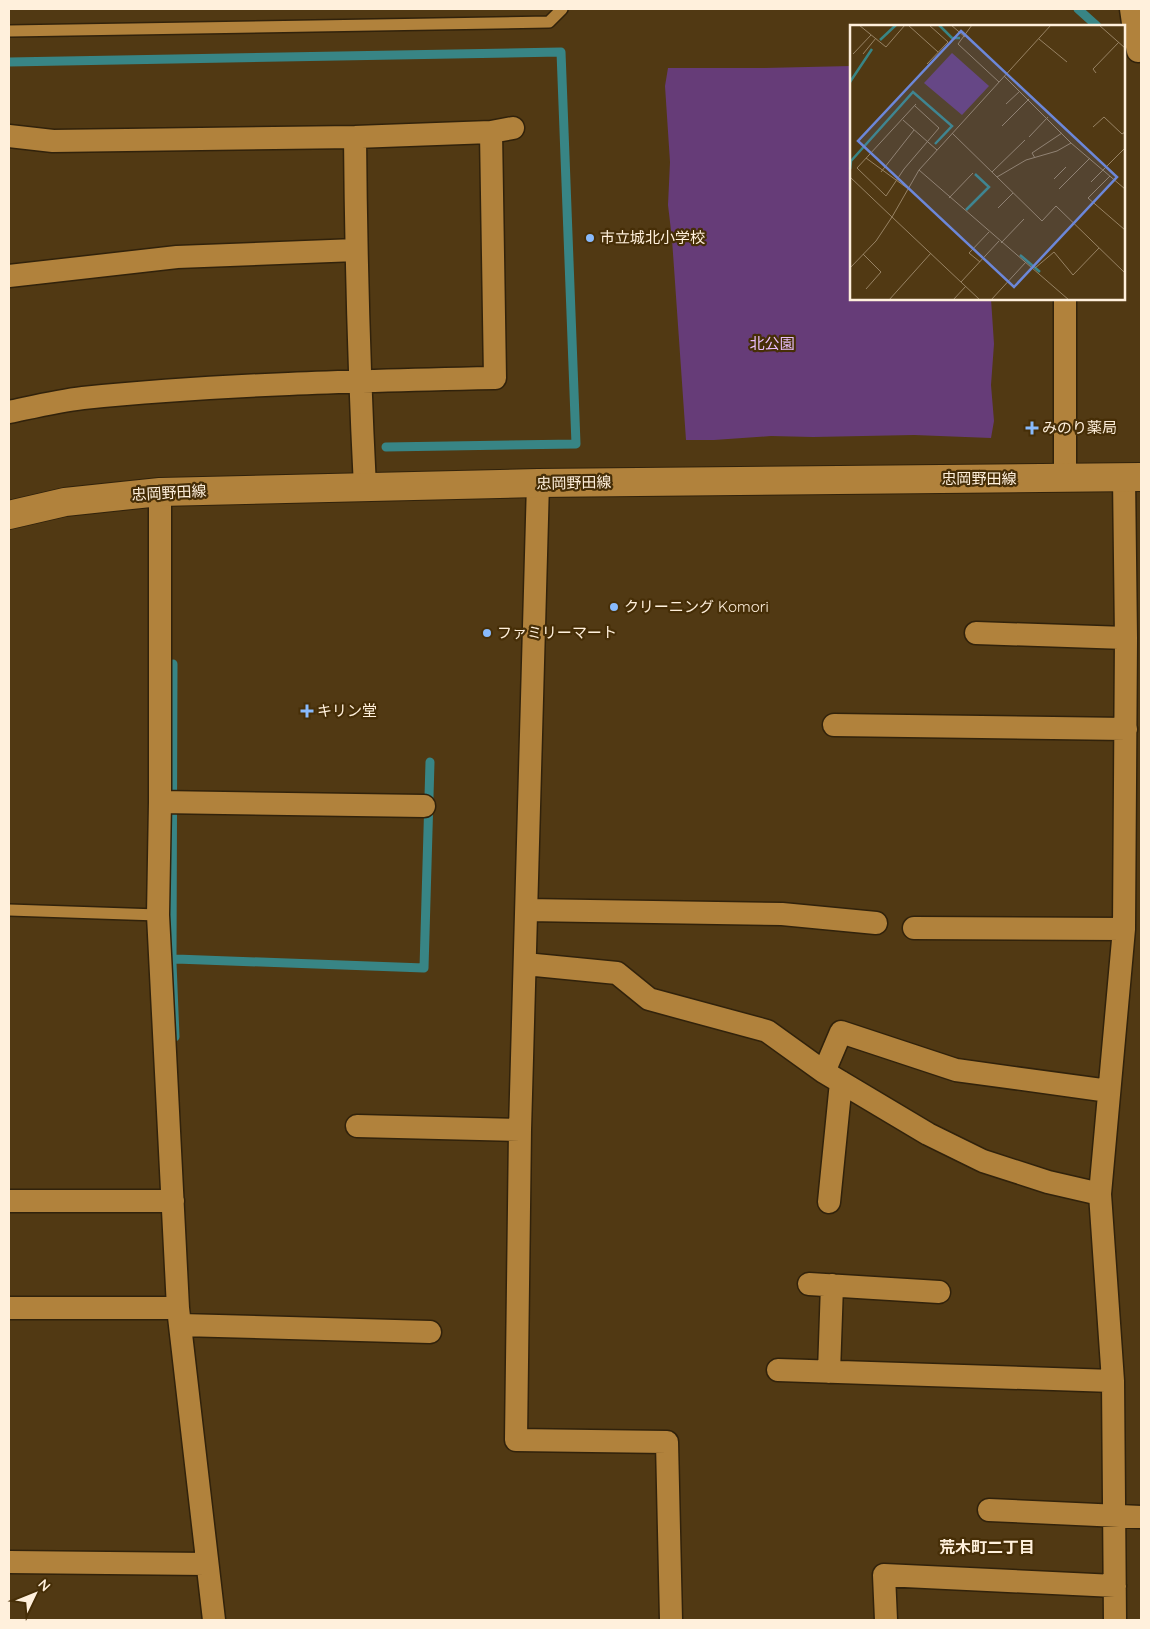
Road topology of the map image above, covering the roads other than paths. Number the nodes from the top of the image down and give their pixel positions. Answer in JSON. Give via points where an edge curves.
{"nodes":[{"id":1,"x":562,"y":9,"type":"edge"},
{"id":2,"x":1131,"y":9,"type":"edge"},
{"id":3,"x":9,"y":31,"type":"edge"},
{"id":4,"x":1134,"y":51,"type":"edge"},
{"id":5,"x":513,"y":128,"type":"dead end"},
{"id":6,"x":491,"y":132,"type":"junction"},
{"id":7,"x":9,"y":136,"type":"edge"},
{"id":8,"x":355,"y":137,"type":"junction"},
{"id":9,"x":356,"y":250,"type":"junction"},
{"id":10,"x":9,"y":276,"type":"edge"},
{"id":11,"x":1065,"y":300,"type":"edge"},
{"id":12,"x":360,"y":381,"type":"junction"},
{"id":13,"x":9,"y":412,"type":"edge"},
{"id":14,"x":1133,"y":477,"type":"edge"},
{"id":15,"x":1064,"y":478,"type":"junction"},
{"id":16,"x":538,"y":483,"type":"junction"},
{"id":17,"x":365,"y":487,"type":"junction"},
{"id":18,"x":160,"y":492,"type":"junction"},
{"id":19,"x":9,"y":515,"type":"edge"},
{"id":20,"x":976,"y":633,"type":"dead end"},
{"id":21,"x":1126,"y":638,"type":"junction"},
{"id":22,"x":834,"y":725,"type":"dead end"},
{"id":23,"x":1126,"y":729,"type":"junction"},
{"id":24,"x":160,"y":802,"type":"junction"},
{"id":25,"x":424,"y":806,"type":"dead end"},
{"id":26,"x":9,"y":910,"type":"edge"},
{"id":27,"x":527,"y":910,"type":"junction"},
{"id":28,"x":158,"y":915,"type":"junction"},
{"id":29,"x":876,"y":923,"type":"dead end"},
{"id":30,"x":914,"y":928,"type":"dead end"},
{"id":31,"x":1124,"y":929,"type":"junction"},
{"id":32,"x":526,"y":964,"type":"junction"},
{"id":33,"x":833,"y":1077,"type":"junction"},
{"id":34,"x":1109,"y":1091,"type":"junction"},
{"id":35,"x":357,"y":1126,"type":"dead end"},
{"id":36,"x":520,"y":1130,"type":"junction"},
{"id":37,"x":1100,"y":1194,"type":"junction"},
{"id":38,"x":9,"y":1201,"type":"edge"},
{"id":39,"x":173,"y":1201,"type":"junction"},
{"id":40,"x":830,"y":1202,"type":"dead end"},
{"id":41,"x":809,"y":1284,"type":"dead end"},
{"id":42,"x":832,"y":1285,"type":"junction"},
{"id":43,"x":939,"y":1292,"type":"dead end"},
{"id":44,"x":9,"y":1308,"type":"edge"},
{"id":45,"x":180,"y":1317,"type":"junction"},
{"id":46,"x":430,"y":1332,"type":"dead end"},
{"id":47,"x":778,"y":1370,"type":"dead end"},
{"id":48,"x":829,"y":1372,"type":"junction"},
{"id":49,"x":1113,"y":1381,"type":"junction"},
{"id":50,"x":989,"y":1510,"type":"dead end"},
{"id":51,"x":1114,"y":1516,"type":"junction"},
{"id":52,"x":1141,"y":1517,"type":"edge"},
{"id":53,"x":9,"y":1562,"type":"edge"},
{"id":54,"x":206,"y":1564,"type":"junction"},
{"id":55,"x":1115,"y":1586,"type":"junction"},
{"id":56,"x":214,"y":1620,"type":"edge"},
{"id":57,"x":671,"y":1620,"type":"edge"},
{"id":58,"x":886,"y":1620,"type":"edge"},
{"id":59,"x":1115,"y":1620,"type":"edge"}],
"edges":[{"from":1,"to":3,"type":"lane","via":[[549,22]]},
{"from":2,"to":4,"type":"street"},
{"from":5,"to":6,"type":"street"},
{"from":6,"to":8,"type":"street"},
{"from":6,"to":12,"type":"street","via":[[495,378]]},
{"from":7,"to":8,"type":"street","via":[[52,142]]},
{"from":8,"to":9,"type":"street"},
{"from":9,"to":10,"type":"street","via":[[177,257]]},
{"from":9,"to":12,"type":"street"},
{"from":11,"to":15,"type":"street"},
{"from":12,"to":13,"type":"street","via":[[82,398]]},
{"from":12,"to":17,"type":"street"},
{"from":14,"to":15,"type":"street","name":"忠岡野田線"},
{"from":14,"to":21,"type":"street"},
{"from":15,"to":16,"type":"street","name":"忠岡野田線"},
{"from":16,"to":17,"type":"street","name":"忠岡野田線"},
{"from":16,"to":27,"type":"street"},
{"from":17,"to":18,"type":"street","name":"忠岡野田線"},
{"from":18,"to":19,"type":"street","name":"忠岡野田線","via":[[65,502]]},
{"from":18,"to":24,"type":"street"},
{"from":20,"to":21,"type":"street"},
{"from":21,"to":23,"type":"street"},
{"from":22,"to":23,"type":"street"},
{"from":23,"to":31,"type":"street"},
{"from":24,"to":25,"type":"street"},
{"from":24,"to":28,"type":"street"},
{"from":26,"to":28,"type":"lane"},
{"from":27,"to":29,"type":"street","via":[[782,914]]},
{"from":27,"to":32,"type":"street"},
{"from":28,"to":39,"type":"street"},
{"from":30,"to":31,"type":"street"},
{"from":31,"to":34,"type":"street"},
{"from":32,"to":33,"type":"street","via":[[617,973],[649,999],[767,1031]]},
{"from":32,"to":36,"type":"street"},
{"from":33,"to":34,"type":"street","via":[[841,1032],[956,1070]]},
{"from":33,"to":37,"type":"street","via":[[928,1134],[983,1161],[1048,1182]]},
{"from":33,"to":40,"type":"street"},
{"from":34,"to":37,"type":"street"},
{"from":35,"to":36,"type":"street"},
{"from":36,"to":57,"type":"street","via":[[516,1440],[667,1442]]},
{"from":37,"to":49,"type":"street"},
{"from":38,"to":39,"type":"street"},
{"from":39,"to":45,"type":"street"},
{"from":41,"to":42,"type":"street"},
{"from":42,"to":43,"type":"street"},
{"from":42,"to":48,"type":"street"},
{"from":44,"to":45,"type":"street"},
{"from":45,"to":46,"type":"street"},
{"from":45,"to":54,"type":"street"},
{"from":47,"to":48,"type":"street"},
{"from":48,"to":49,"type":"street"},
{"from":49,"to":51,"type":"street"},
{"from":50,"to":51,"type":"street"},
{"from":51,"to":52,"type":"street"},
{"from":51,"to":55,"type":"street"},
{"from":53,"to":54,"type":"street"},
{"from":54,"to":56,"type":"street"},
{"from":55,"to":58,"type":"street","via":[[884,1575]]},
{"from":55,"to":59,"type":"street"}]}
